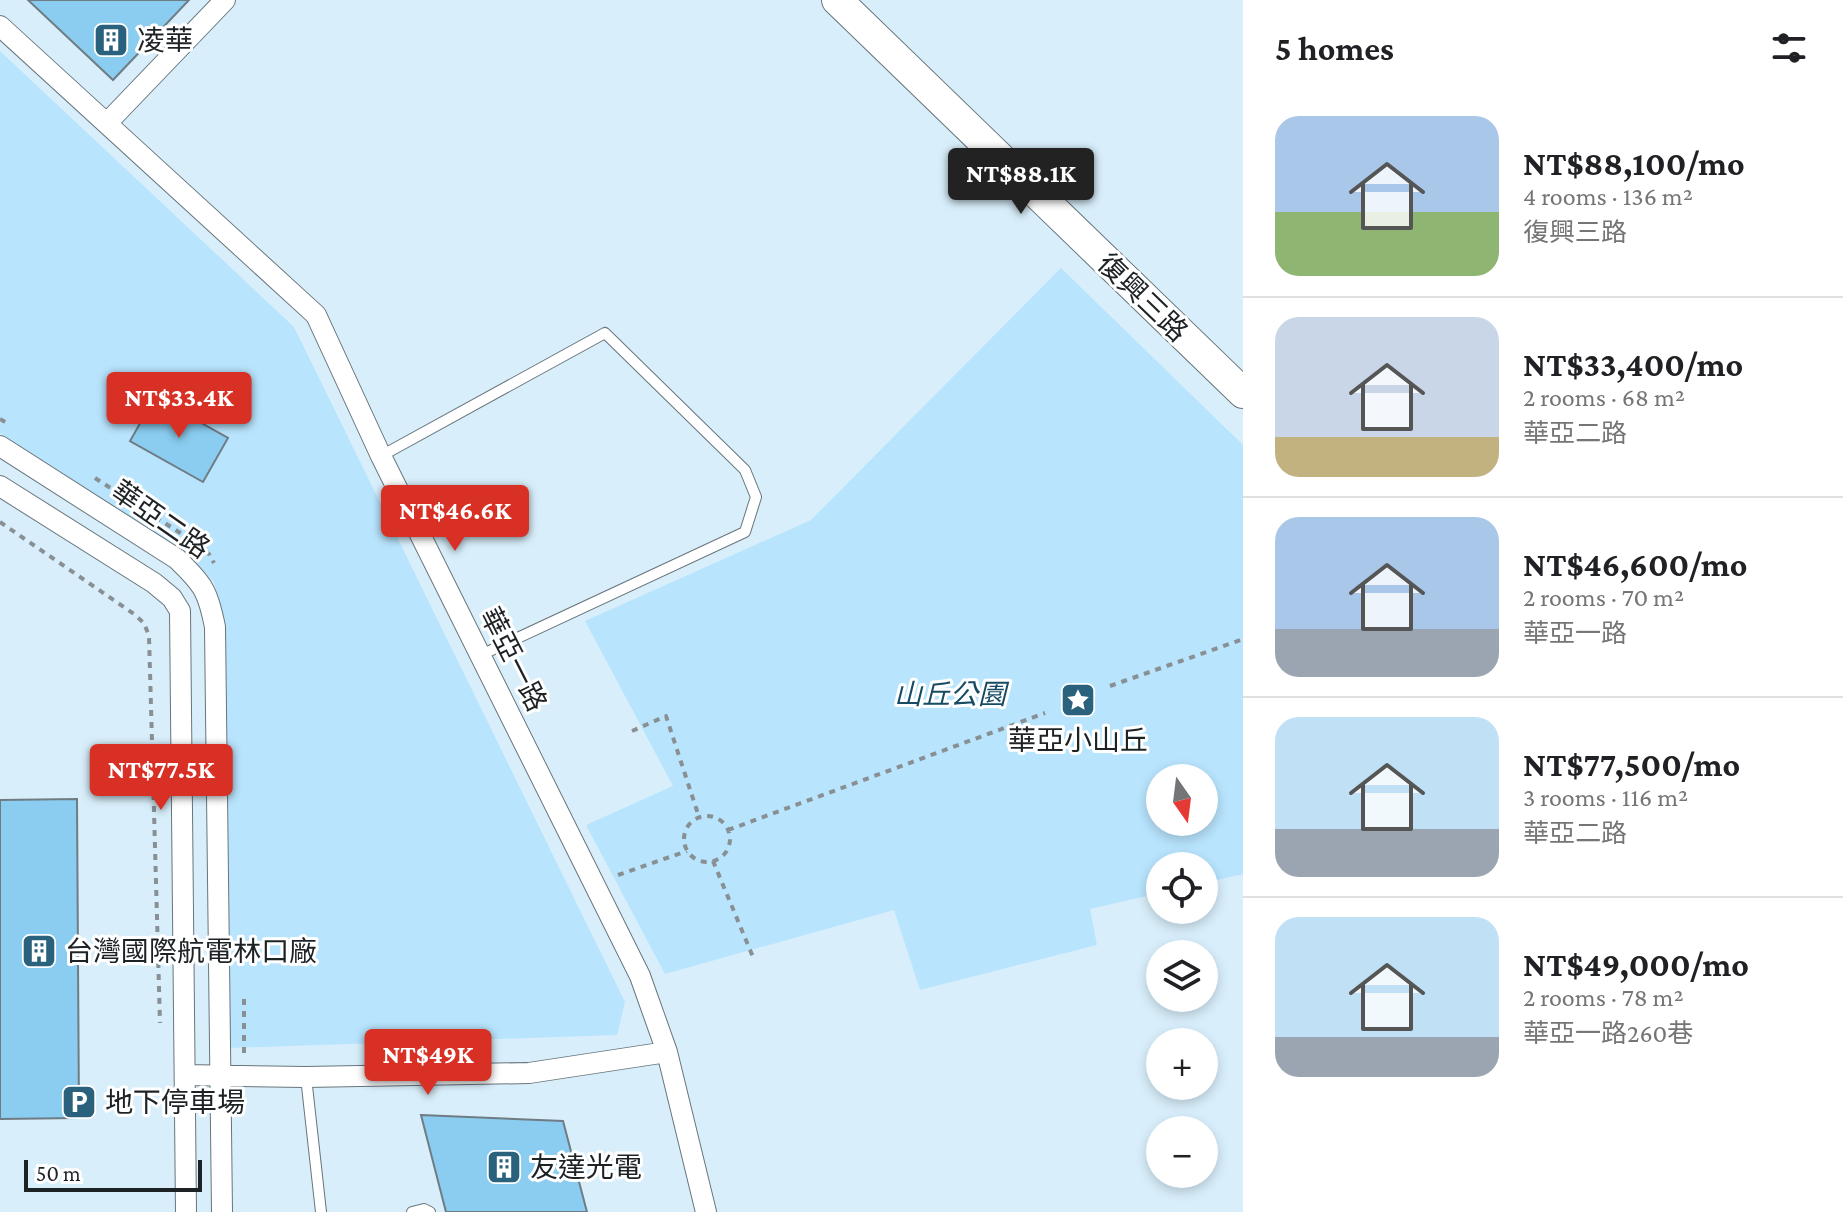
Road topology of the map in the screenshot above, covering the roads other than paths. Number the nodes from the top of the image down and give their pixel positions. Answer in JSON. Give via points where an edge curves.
{"nodes":[{"id":1,"x":225,"y":0,"type":"edge"},
{"id":2,"x":837,"y":0,"type":"edge"},
{"id":3,"x":0,"y":26,"type":"edge"},
{"id":4,"x":107,"y":123,"type":"junction"},
{"id":5,"x":1243,"y":393,"type":"edge"},
{"id":6,"x":0,"y":446,"type":"edge"},
{"id":7,"x":381,"y":456,"type":"junction"},
{"id":8,"x":0,"y":486,"type":"edge"},
{"id":9,"x":481,"y":655,"type":"junction"},
{"id":10,"x":667,"y":1052,"type":"junction"},
{"id":11,"x":185,"y":1075,"type":"junction"},
{"id":12,"x":220,"y":1076,"type":"junction"},
{"id":13,"x":306,"y":1077,"type":"junction"},
{"id":14,"x":186,"y":1212,"type":"edge"},
{"id":15,"x":222,"y":1212,"type":"edge"},
{"id":16,"x":321,"y":1212,"type":"edge"},
{"id":17,"x":412,"y":1212,"type":"edge"},
{"id":18,"x":430,"y":1212,"type":"edge"},
{"id":19,"x":706,"y":1212,"type":"edge"}],
"edges":[{"from":1,"to":4,"type":"street"},
{"from":2,"to":5,"type":"street","name":"復興三路"},
{"from":3,"to":4,"type":"street","name":"華亞一路"},
{"from":4,"to":7,"type":"street","name":"華亞一路","via":[[316,315]]},
{"from":6,"to":12,"type":"street","name":"華亞二路","via":[[177,559],[201,582],[210,600],[215,627]]},
{"from":7,"to":9,"type":"street","name":"華亞一路"},
{"from":7,"to":9,"type":"lane","via":[[605,333],[745,470],[756,497],[745,532]]},
{"from":8,"to":11,"type":"street","name":"華亞二路","via":[[154,583],[180,611]]},
{"from":9,"to":10,"type":"street","name":"華亞一路","via":[[640,976]]},
{"from":10,"to":13,"type":"street","via":[[529,1073]]},
{"from":10,"to":19,"type":"street","name":"華亞一路"},
{"from":11,"to":12,"type":"street"},
{"from":11,"to":14,"type":"street","name":"華亞二路"},
{"from":12,"to":13,"type":"street"},
{"from":12,"to":15,"type":"street","name":"華亞二路"},
{"from":13,"to":16,"type":"lane"},
{"from":17,"to":18,"type":"lane"}]}
